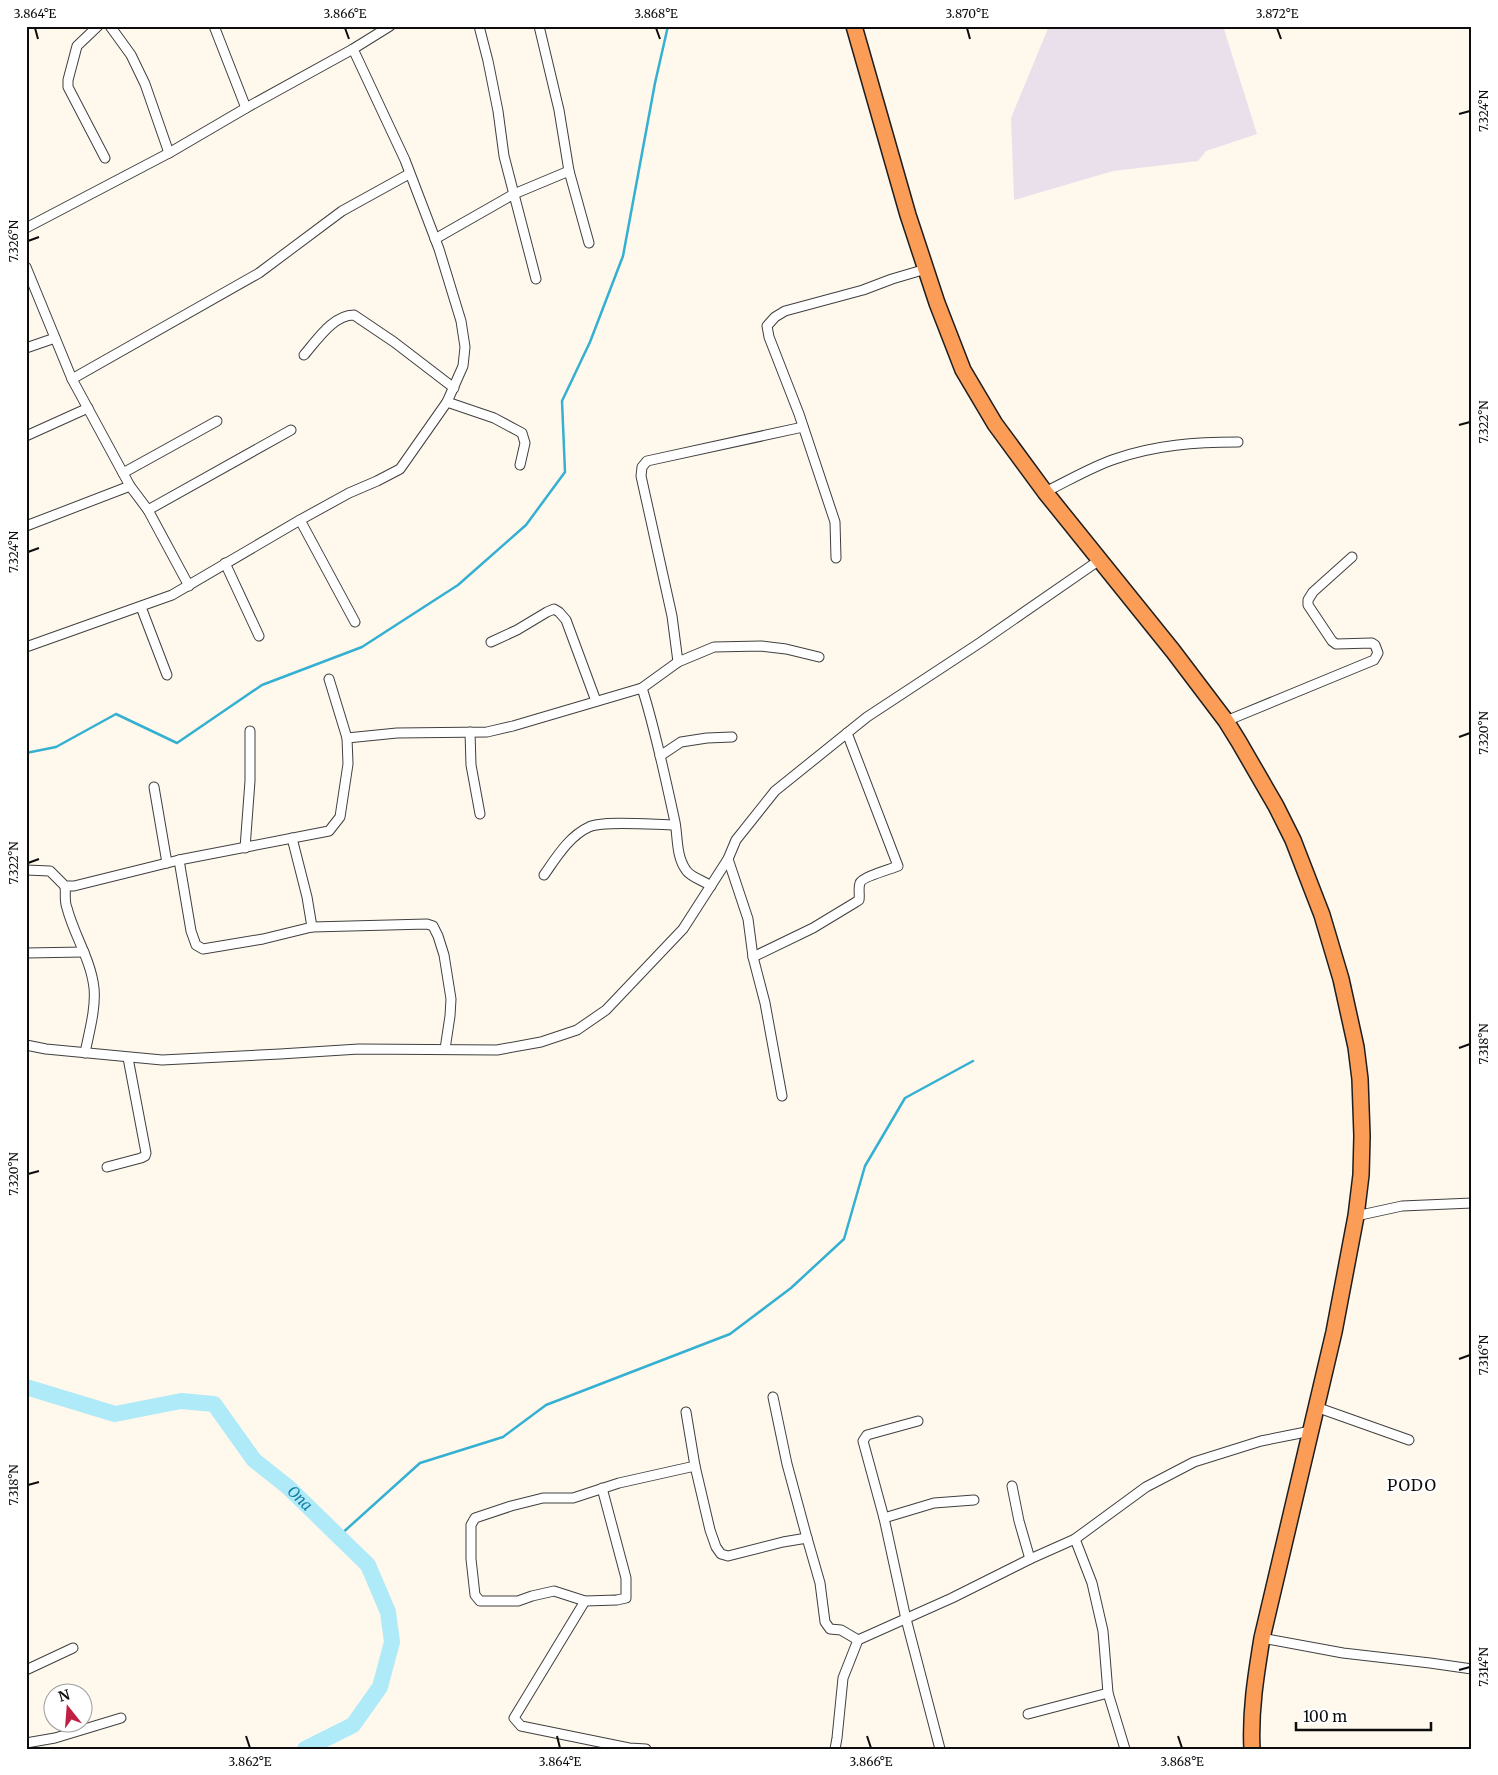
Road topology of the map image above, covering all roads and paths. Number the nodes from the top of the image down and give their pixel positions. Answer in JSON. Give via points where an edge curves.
{"nodes":[{"id":1,"x":98,"y":26,"type":"edge"},
{"id":2,"x":110,"y":26,"type":"edge"},
{"id":3,"x":214,"y":26,"type":"edge"},
{"id":4,"x":390,"y":26,"type":"edge"},
{"id":5,"x":479,"y":26,"type":"edge"},
{"id":6,"x":539,"y":26,"type":"edge"},
{"id":7,"x":854,"y":26,"type":"edge"},
{"id":8,"x":353,"y":49,"type":"junction"},
{"id":9,"x":246,"y":108,"type":"junction"},
{"id":10,"x":169,"y":153,"type":"junction"},
{"id":11,"x":105,"y":158,"type":"dead end"},
{"id":12,"x":569,"y":171,"type":"junction"},
{"id":13,"x":409,"y":174,"type":"junction"},
{"id":14,"x":514,"y":194,"type":"junction"},
{"id":15,"x":26,"y":228,"type":"edge"},
{"id":16,"x":435,"y":239,"type":"junction"},
{"id":17,"x":589,"y":243,"type":"dead end"},
{"id":18,"x":26,"y":267,"type":"edge"},
{"id":19,"x":926,"y":269,"type":"junction"},
{"id":20,"x":536,"y":279,"type":"dead end"},
{"id":21,"x":55,"y":338,"type":"junction"},
{"id":22,"x":26,"y":348,"type":"edge"},
{"id":23,"x":304,"y":355,"type":"dead end"},
{"id":24,"x":72,"y":379,"type":"junction"},
{"id":25,"x":454,"y":388,"type":"junction"},
{"id":26,"x":448,"y":402,"type":"junction"},
{"id":27,"x":88,"y":408,"type":"junction"},
{"id":28,"x":217,"y":421,"type":"dead end"},
{"id":29,"x":803,"y":427,"type":"junction"},
{"id":30,"x":291,"y":430,"type":"dead end"},
{"id":31,"x":26,"y":436,"type":"edge"},
{"id":32,"x":1238,"y":442,"type":"dead end"},
{"id":33,"x":520,"y":464,"type":"dead end"},
{"id":34,"x":123,"y":473,"type":"junction"},
{"id":35,"x":130,"y":486,"type":"junction"},
{"id":36,"x":1045,"y":492,"type":"junction"},
{"id":37,"x":148,"y":510,"type":"junction"},
{"id":38,"x":300,"y":520,"type":"junction"},
{"id":39,"x":26,"y":526,"type":"edge"},
{"id":40,"x":1352,"y":557,"type":"dead end"},
{"id":41,"x":836,"y":558,"type":"dead end"},
{"id":42,"x":1101,"y":559,"type":"junction"},
{"id":43,"x":225,"y":563,"type":"junction"},
{"id":44,"x":189,"y":586,"type":"junction"},
{"id":45,"x":141,"y":607,"type":"junction"},
{"id":46,"x":356,"y":622,"type":"dead end"},
{"id":47,"x":259,"y":636,"type":"dead end"},
{"id":48,"x":491,"y":642,"type":"dead end"},
{"id":49,"x":26,"y":647,"type":"edge"},
{"id":50,"x":819,"y":657,"type":"dead end"},
{"id":51,"x":678,"y":662,"type":"junction"},
{"id":52,"x":167,"y":675,"type":"dead end"},
{"id":53,"x":329,"y":679,"type":"dead end"},
{"id":54,"x":642,"y":688,"type":"junction"},
{"id":55,"x":596,"y":701,"type":"junction"},
{"id":56,"x":1226,"y":721,"type":"junction"},
{"id":57,"x":250,"y":731,"type":"dead end"},
{"id":58,"x":470,"y":732,"type":"junction"},
{"id":59,"x":847,"y":732,"type":"junction"},
{"id":60,"x":732,"y":737,"type":"dead end"},
{"id":61,"x":347,"y":738,"type":"junction"},
{"id":62,"x":660,"y":756,"type":"junction"},
{"id":63,"x":154,"y":787,"type":"dead end"},
{"id":64,"x":480,"y":814,"type":"dead end"},
{"id":65,"x":675,"y":825,"type":"junction"},
{"id":66,"x":292,"y":838,"type":"junction"},
{"id":67,"x":245,"y":848,"type":"junction"},
{"id":68,"x":728,"y":859,"type":"junction"},
{"id":69,"x":178,"y":860,"type":"junction"},
{"id":70,"x":167,"y":863,"type":"junction"},
{"id":71,"x":26,"y":870,"type":"edge"},
{"id":72,"x":544,"y":875,"type":"dead end"},
{"id":73,"x":65,"y":886,"type":"junction"},
{"id":74,"x":711,"y":886,"type":"junction"},
{"id":75,"x":312,"y":927,"type":"junction"},
{"id":76,"x":84,"y":952,"type":"junction"},
{"id":77,"x":26,"y":953,"type":"edge"},
{"id":78,"x":753,"y":957,"type":"junction"},
{"id":79,"x":26,"y":1045,"type":"edge"},
{"id":80,"x":445,"y":1049,"type":"junction"},
{"id":81,"x":86,"y":1052,"type":"junction"},
{"id":82,"x":128,"y":1058,"type":"junction"},
{"id":83,"x":782,"y":1096,"type":"dead end"},
{"id":84,"x":108,"y":1167,"type":"dead end"},
{"id":85,"x":1472,"y":1203,"type":"edge"},
{"id":86,"x":1356,"y":1216,"type":"junction"},
{"id":87,"x":773,"y":1397,"type":"dead end"},
{"id":88,"x":1316,"y":1407,"type":"junction"},
{"id":89,"x":686,"y":1412,"type":"dead end"},
{"id":90,"x":918,"y":1421,"type":"dead end"},
{"id":91,"x":1311,"y":1431,"type":"junction"},
{"id":92,"x":1409,"y":1440,"type":"dead end"},
{"id":93,"x":694,"y":1466,"type":"junction"},
{"id":94,"x":1012,"y":1486,"type":"dead end"},
{"id":95,"x":602,"y":1488,"type":"junction"},
{"id":96,"x":974,"y":1500,"type":"dead end"},
{"id":97,"x":884,"y":1518,"type":"junction"},
{"id":98,"x":808,"y":1538,"type":"junction"},
{"id":99,"x":1075,"y":1539,"type":"junction"},
{"id":100,"x":1030,"y":1559,"type":"junction"},
{"id":101,"x":585,"y":1602,"type":"junction"},
{"id":102,"x":906,"y":1619,"type":"junction"},
{"id":103,"x":1262,"y":1638,"type":"junction"},
{"id":104,"x":858,"y":1640,"type":"junction"},
{"id":105,"x":74,"y":1648,"type":"dead end"},
{"id":106,"x":1472,"y":1669,"type":"edge"},
{"id":107,"x":26,"y":1670,"type":"edge"},
{"id":108,"x":1108,"y":1693,"type":"junction"},
{"id":109,"x":1028,"y":1714,"type":"dead end"},
{"id":110,"x":121,"y":1718,"type":"dead end"},
{"id":111,"x":26,"y":1744,"type":"edge"},
{"id":112,"x":646,"y":1749,"type":"edge"},
{"id":113,"x":835,"y":1749,"type":"edge"},
{"id":114,"x":940,"y":1749,"type":"edge"},
{"id":115,"x":1125,"y":1749,"type":"edge"},
{"id":116,"x":1252,"y":1749,"type":"edge"}],
"edges":[{"from":1,"to":11,"type":"street","via":[[77,46],[68,87]]},
{"from":2,"to":10,"type":"street","via":[[131,55],[145,84]]},
{"from":3,"to":9,"type":"street"},
{"from":4,"to":8,"type":"street"},
{"from":5,"to":14,"type":"street"},
{"from":6,"to":12,"type":"street","via":[[559,110]]},
{"from":7,"to":19,"type":"highway"},
{"from":8,"to":9,"type":"street"},
{"from":8,"to":13,"type":"street"},
{"from":9,"to":10,"type":"street"},
{"from":10,"to":15,"type":"street"},
{"from":12,"to":14,"type":"street"},
{"from":12,"to":17,"type":"street"},
{"from":13,"to":16,"type":"street"},
{"from":13,"to":24,"type":"street","via":[[342,211],[259,273]]},
{"from":14,"to":16,"type":"street"},
{"from":14,"to":20,"type":"street"},
{"from":16,"to":25,"type":"street","via":[[461,321],[465,347],[463,366]]},
{"from":18,"to":21,"type":"street"},
{"from":19,"to":29,"type":"street","via":[[786,311],[767,326]]},
{"from":19,"to":36,"type":"highway","via":[[963,370],[995,424]]},
{"from":21,"to":22,"type":"street"},
{"from":21,"to":24,"type":"street"},
{"from":23,"to":25,"type":"street","via":[[337,319],[354,315]]},
{"from":24,"to":27,"type":"street"},
{"from":25,"to":26,"type":"street"},
{"from":26,"to":33,"type":"street","via":[[494,418],[522,433],[525,443]]},
{"from":26,"to":38,"type":"street","via":[[400,469]]},
{"from":27,"to":31,"type":"street"},
{"from":27,"to":34,"type":"street"},
{"from":28,"to":34,"type":"street"},
{"from":29,"to":41,"type":"street","via":[[835,522]]},
{"from":29,"to":51,"type":"street","via":[[647,461],[642,467]]},
{"from":30,"to":37,"type":"street"},
{"from":32,"to":36,"type":"street","via":[[1197,442],[1153,449],[1115,459]]},
{"from":34,"to":35,"type":"street"},
{"from":35,"to":37,"type":"street"},
{"from":35,"to":39,"type":"street"},
{"from":36,"to":42,"type":"highway"},
{"from":37,"to":44,"type":"street"},
{"from":38,"to":43,"type":"street"},
{"from":38,"to":46,"type":"street"},
{"from":40,"to":56,"type":"street","via":[[1313,592],[1308,605],[1332,642],[1341,645],[1372,643],[1377,657]]},
{"from":42,"to":56,"type":"highway"},
{"from":42,"to":59,"type":"street"},
{"from":43,"to":44,"type":"street"},
{"from":43,"to":47,"type":"street"},
{"from":44,"to":45,"type":"street"},
{"from":45,"to":49,"type":"street"},
{"from":45,"to":52,"type":"street"},
{"from":48,"to":55,"type":"street","via":[[547,612],[559,612],[566,620]]},
{"from":50,"to":51,"type":"street","via":[[761,646],[714,647]]},
{"from":51,"to":54,"type":"street"},
{"from":53,"to":61,"type":"street"},
{"from":54,"to":55,"type":"street"},
{"from":54,"to":62,"type":"street"},
{"from":55,"to":58,"type":"street","via":[[513,726]]},
{"from":56,"to":86,"type":"highway","via":[[1293,840],[1322,915],[1341,979],[1360,1079],[1361,1175]]},
{"from":57,"to":67,"type":"street"},
{"from":58,"to":61,"type":"street","via":[[397,732]]},
{"from":58,"to":64,"type":"street","via":[[471,765]]},
{"from":59,"to":68,"type":"street","via":[[774,791],[736,840]]},
{"from":59,"to":78,"type":"street","via":[[898,866],[863,879],[859,886],[860,900],[813,928]]},
{"from":60,"to":62,"type":"street","via":[[682,742]]},
{"from":61,"to":66,"type":"street","via":[[348,764],[340,817],[329,831]]},
{"from":62,"to":65,"type":"street"},
{"from":63,"to":70,"type":"street"},
{"from":65,"to":72,"type":"street","via":[[590,826],[559,853]]},
{"from":65,"to":74,"type":"street","via":[[678,852],[686,871]]},
{"from":66,"to":67,"type":"street"},
{"from":66,"to":75,"type":"street"},
{"from":67,"to":69,"type":"street"},
{"from":68,"to":74,"type":"street"},
{"from":68,"to":78,"type":"street","via":[[748,919]]},
{"from":69,"to":70,"type":"street"},
{"from":69,"to":75,"type":"street","via":[[192,931],[196,945],[203,949]]},
{"from":70,"to":73,"type":"street"},
{"from":71,"to":73,"type":"street","via":[[50,871]]},
{"from":73,"to":76,"type":"street","via":[[66,906]]},
{"from":74,"to":80,"type":"street","via":[[683,929],[632,985],[606,1010],[577,1030],[541,1042],[497,1050]]},
{"from":75,"to":80,"type":"street","via":[[434,926],[444,955],[451,999]]},
{"from":76,"to":77,"type":"street"},
{"from":76,"to":81,"type":"street","via":[[94,986]]},
{"from":78,"to":83,"type":"street"},
{"from":79,"to":81,"type":"street"},
{"from":80,"to":82,"type":"street","via":[[359,1048],[162,1060]]},
{"from":81,"to":82,"type":"street"},
{"from":82,"to":84,"type":"street","via":[[146,1153],[141,1158]]},
{"from":85,"to":86,"type":"street","via":[[1402,1206]]},
{"from":86,"to":88,"type":"highway"},
{"from":87,"to":98,"type":"street","via":[[787,1464]]},
{"from":88,"to":91,"type":"highway"},
{"from":88,"to":92,"type":"street"},
{"from":89,"to":93,"type":"street"},
{"from":90,"to":97,"type":"street","via":[[867,1434],[863,1441]]},
{"from":91,"to":99,"type":"street","via":[[1261,1441],[1194,1462],[1146,1487]]},
{"from":91,"to":103,"type":"highway"},
{"from":93,"to":95,"type":"street"},
{"from":93,"to":98,"type":"street","via":[[710,1530],[721,1554],[728,1556]]},
{"from":94,"to":100,"type":"street"},
{"from":95,"to":101,"type":"street","via":[[626,1578],[626,1598]]},
{"from":95,"to":101,"type":"street","via":[[573,1498],[543,1498],[511,1506],[475,1518],[470,1525],[471,1559],[480,1601],[518,1602],[554,1591]]},
{"from":96,"to":97,"type":"street","via":[[934,1503]]},
{"from":97,"to":102,"type":"street"},
{"from":98,"to":104,"type":"street","via":[[820,1583],[825,1622],[830,1629],[841,1630]]},
{"from":99,"to":100,"type":"street"},
{"from":99,"to":108,"type":"street","via":[[1092,1584],[1103,1631]]},
{"from":100,"to":102,"type":"street"},
{"from":101,"to":112,"type":"street","via":[[514,1718],[521,1726]]},
{"from":102,"to":104,"type":"street"},
{"from":102,"to":114,"type":"street"},
{"from":103,"to":106,"type":"street","via":[[1343,1653]]},
{"from":103,"to":116,"type":"highway","via":[[1255,1682]]},
{"from":104,"to":113,"type":"street","via":[[843,1678]]},
{"from":105,"to":107,"type":"street"},
{"from":108,"to":109,"type":"street"},
{"from":108,"to":115,"type":"street"},
{"from":110,"to":111,"type":"street"}]}
